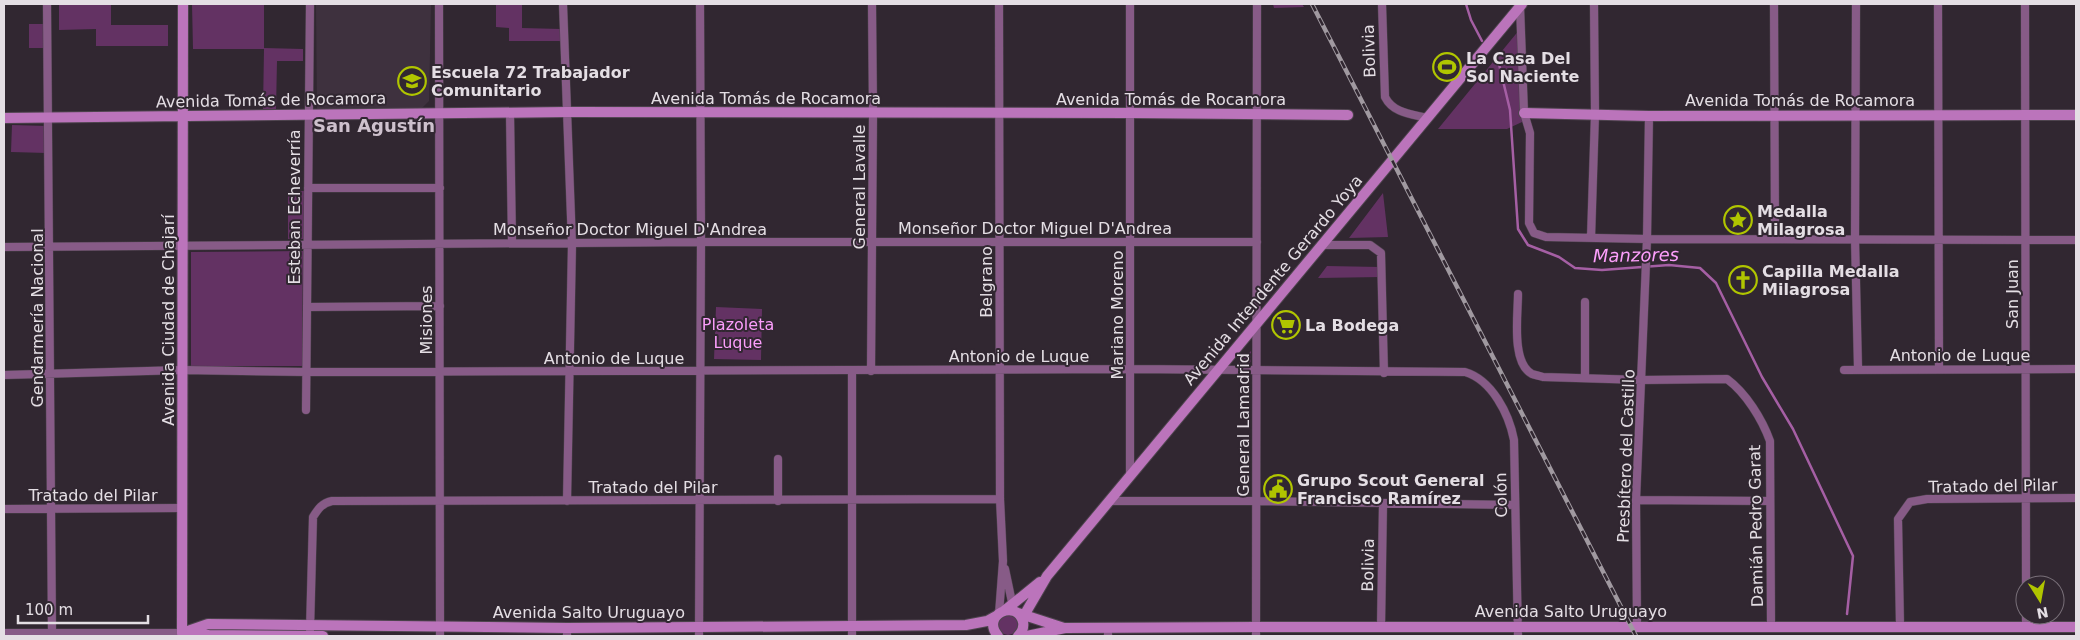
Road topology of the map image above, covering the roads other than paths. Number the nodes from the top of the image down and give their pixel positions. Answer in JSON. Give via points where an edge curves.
{"nodes":[{"id":1,"x":47,"y":4,"type":"edge"},
{"id":2,"x":182,"y":4,"type":"edge"},
{"id":3,"x":310,"y":4,"type":"edge"},
{"id":4,"x":439,"y":4,"type":"edge"},
{"id":5,"x":563,"y":4,"type":"edge"},
{"id":6,"x":700,"y":4,"type":"edge"},
{"id":7,"x":872,"y":4,"type":"edge"},
{"id":8,"x":999,"y":4,"type":"edge"},
{"id":9,"x":1130,"y":4,"type":"edge"},
{"id":10,"x":1257,"y":4,"type":"edge"},
{"id":11,"x":1382,"y":4,"type":"edge"},
{"id":12,"x":1520,"y":4,"type":"edge"},
{"id":13,"x":1594,"y":4,"type":"edge"},
{"id":14,"x":1774,"y":4,"type":"edge"},
{"id":15,"x":1856,"y":4,"type":"edge"},
{"id":16,"x":1938,"y":4,"type":"edge"},
{"id":17,"x":2025,"y":4,"type":"edge"},
{"id":18,"x":567,"y":112,"type":"junction"},
{"id":19,"x":700,"y":112,"type":"junction"},
{"id":20,"x":999,"y":112,"type":"junction"},
{"id":21,"x":510,"y":113,"type":"junction"},
{"id":22,"x":873,"y":113,"type":"junction"},
{"id":23,"x":1131,"y":113,"type":"junction"},
{"id":24,"x":1524,"y":113,"type":"junction"},
{"id":25,"x":309,"y":114,"type":"junction"},
{"id":26,"x":440,"y":114,"type":"junction"},
{"id":27,"x":1257,"y":114,"type":"junction"},
{"id":28,"x":1595,"y":114,"type":"junction"},
{"id":29,"x":1775,"y":114,"type":"junction"},
{"id":30,"x":1856,"y":114,"type":"junction"},
{"id":31,"x":1348,"y":115,"type":"dead end"},
{"id":32,"x":1938,"y":115,"type":"junction"},
{"id":33,"x":2025,"y":115,"type":"junction"},
{"id":34,"x":2076,"y":115,"type":"edge"},
{"id":35,"x":1648,"y":116,"type":"junction"},
{"id":36,"x":49,"y":117,"type":"junction"},
{"id":37,"x":183,"y":117,"type":"junction"},
{"id":38,"x":4,"y":118,"type":"edge"},
{"id":39,"x":1427,"y":118,"type":"junction"},
{"id":40,"x":308,"y":188,"type":"junction"},
{"id":41,"x":440,"y":188,"type":"junction"},
{"id":42,"x":1591,"y":238,"type":"junction"},
{"id":43,"x":1775,"y":238,"type":"junction"},
{"id":44,"x":1647,"y":239,"type":"junction"},
{"id":45,"x":1855,"y":239,"type":"junction"},
{"id":46,"x":1938,"y":239,"type":"junction"},
{"id":47,"x":2026,"y":239,"type":"junction"},
{"id":48,"x":2076,"y":240,"type":"edge"},
{"id":49,"x":999,"y":241,"type":"junction"},
{"id":50,"x":701,"y":242,"type":"junction"},
{"id":51,"x":873,"y":242,"type":"junction"},
{"id":52,"x":1131,"y":242,"type":"junction"},
{"id":53,"x":1257,"y":242,"type":"junction"},
{"id":54,"x":440,"y":243,"type":"junction"},
{"id":55,"x":512,"y":243,"type":"junction"},
{"id":56,"x":572,"y":244,"type":"junction"},
{"id":57,"x":307,"y":245,"type":"junction"},
{"id":58,"x":1322,"y":245,"type":"junction"},
{"id":59,"x":50,"y":246,"type":"junction"},
{"id":60,"x":183,"y":246,"type":"junction"},
{"id":61,"x":4,"y":247,"type":"edge"},
{"id":62,"x":1518,"y":294,"type":"dead end"},
{"id":63,"x":1585,"y":302,"type":"dead end"},
{"id":64,"x":440,"y":306,"type":"junction"},
{"id":65,"x":308,"y":307,"type":"junction"},
{"id":66,"x":1258,"y":323,"type":"junction"},
{"id":67,"x":1858,"y":368,"type":"junction"},
{"id":68,"x":1131,"y":369,"type":"junction"},
{"id":69,"x":1939,"y":369,"type":"junction"},
{"id":70,"x":2026,"y":369,"type":"junction"},
{"id":71,"x":2076,"y":369,"type":"edge"},
{"id":72,"x":183,"y":370,"type":"junction"},
{"id":73,"x":1000,"y":370,"type":"junction"},
{"id":74,"x":1218,"y":370,"type":"junction"},
{"id":75,"x":1257,"y":370,"type":"junction"},
{"id":76,"x":1844,"y":370,"type":"dead end"},
{"id":77,"x":701,"y":371,"type":"junction"},
{"id":78,"x":852,"y":371,"type":"junction"},
{"id":79,"x":870,"y":371,"type":"junction"},
{"id":80,"x":307,"y":372,"type":"junction"},
{"id":81,"x":440,"y":372,"type":"junction"},
{"id":82,"x":570,"y":372,"type":"junction"},
{"id":83,"x":1465,"y":372,"type":"joint"},
{"id":84,"x":1384,"y":373,"type":"junction"},
{"id":85,"x":4,"y":375,"type":"edge"},
{"id":86,"x":51,"y":375,"type":"junction"},
{"id":87,"x":1585,"y":378,"type":"junction"},
{"id":88,"x":1642,"y":380,"type":"junction"},
{"id":89,"x":306,"y":410,"type":"dead end"},
{"id":90,"x":778,"y":459,"type":"dead end"},
{"id":91,"x":1130,"y":476,"type":"junction"},
{"id":92,"x":2076,"y":498,"type":"edge"},
{"id":93,"x":1000,"y":499,"type":"junction"},
{"id":94,"x":2026,"y":499,"type":"junction"},
{"id":95,"x":440,"y":500,"type":"junction"},
{"id":96,"x":852,"y":500,"type":"junction"},
{"id":97,"x":1636,"y":500,"type":"junction"},
{"id":98,"x":567,"y":501,"type":"junction"},
{"id":99,"x":701,"y":501,"type":"junction"},
{"id":100,"x":778,"y":501,"type":"junction"},
{"id":101,"x":1109,"y":501,"type":"junction"},
{"id":102,"x":1257,"y":501,"type":"junction"},
{"id":103,"x":1769,"y":501,"type":"junction"},
{"id":104,"x":1383,"y":503,"type":"junction"},
{"id":105,"x":1515,"y":505,"type":"junction"},
{"id":106,"x":182,"y":508,"type":"junction"},
{"id":107,"x":4,"y":509,"type":"edge"},
{"id":108,"x":51,"y":510,"type":"junction"},
{"id":109,"x":1003,"y":561,"type":"junction"},
{"id":110,"x":2026,"y":575,"type":"edge"},
{"id":111,"x":1047,"y":576,"type":"junction"},
{"id":112,"x":1011,"y":613,"type":"junction"},
{"id":113,"x":311,"y":624,"type":"junction"},
{"id":114,"x":1637,"y":626,"type":"junction"},
{"id":115,"x":1771,"y":626,"type":"junction"},
{"id":116,"x":1900,"y":626,"type":"junction"},
{"id":117,"x":1979,"y":626,"type":"junction"},
{"id":118,"x":2026,"y":626,"type":"joint"},
{"id":119,"x":1381,"y":627,"type":"junction"},
{"id":120,"x":2076,"y":627,"type":"edge"},
{"id":121,"x":1065,"y":628,"type":"junction"},
{"id":122,"x":852,"y":631,"type":"edge"},
{"id":123,"x":1256,"y":631,"type":"edge"},
{"id":124,"x":440,"y":632,"type":"edge"},
{"id":125,"x":567,"y":632,"type":"edge"},
{"id":126,"x":699,"y":632,"type":"edge"},
{"id":127,"x":1108,"y":632,"type":"edge"},
{"id":128,"x":1518,"y":632,"type":"edge"},
{"id":129,"x":4,"y":633,"type":"edge"},
{"id":130,"x":52,"y":633,"type":"junction"},
{"id":131,"x":996,"y":634,"type":"edge"},
{"id":132,"x":182,"y":635,"type":"edge"},
{"id":133,"x":1021,"y":635,"type":"edge"},
{"id":134,"x":309,"y":636,"type":"edge"},
{"id":135,"x":323,"y":636,"type":"edge"},
{"id":136,"x":1985,"y":636,"type":"edge"}],
"edges":[{"from":1,"to":36,"type":"street","name":"Gendarmería Nacional"},
{"from":2,"to":37,"type":"main road","name":"Avenida Ciudad de Chajarí"},
{"from":3,"to":25,"type":"street","name":"Esteban Echeverría"},
{"from":4,"to":26,"type":"street","name":"Misiones"},
{"from":5,"to":18,"type":"street"},
{"from":6,"to":19,"type":"street"},
{"from":7,"to":22,"type":"street","name":"General Lavalle"},
{"from":8,"to":20,"type":"street","name":"Belgrano"},
{"from":9,"to":23,"type":"street","name":"Mariano Moreno"},
{"from":10,"to":27,"type":"street","name":"General Lamadrid"},
{"from":11,"to":39,"type":"street","name":"Bolivia","via":[[1384,97],[1397,111]]},
{"from":12,"to":24,"type":"street"},
{"from":12,"to":39,"type":"main road","name":"Avenida Intendente Gerardo Yoya"},
{"from":13,"to":28,"type":"street"},
{"from":14,"to":29,"type":"street"},
{"from":15,"to":30,"type":"street"},
{"from":16,"to":32,"type":"street"},
{"from":17,"to":33,"type":"street","name":"San Juan"},
{"from":18,"to":19,"type":"main road","name":"Avenida Tomás de Rocamora"},
{"from":18,"to":21,"type":"main road","name":"Avenida Tomás de Rocamora"},
{"from":18,"to":56,"type":"street"},
{"from":19,"to":22,"type":"main road","name":"Avenida Tomás de Rocamora"},
{"from":19,"to":50,"type":"street"},
{"from":20,"to":22,"type":"main road","name":"Avenida Tomás de Rocamora"},
{"from":20,"to":23,"type":"main road","name":"Avenida Tomás de Rocamora"},
{"from":20,"to":49,"type":"street","name":"Belgrano"},
{"from":21,"to":26,"type":"main road","name":"Avenida Tomás de Rocamora"},
{"from":21,"to":55,"type":"street"},
{"from":22,"to":51,"type":"street","name":"General Lavalle"},
{"from":23,"to":27,"type":"main road","name":"Avenida Tomás de Rocamora"},
{"from":23,"to":52,"type":"street","name":"Mariano Moreno"},
{"from":24,"to":28,"type":"main road","name":"Avenida Tomás de Rocamora"},
{"from":24,"to":42,"type":"street","via":[[1530,133],[1530,222],[1534,233],[1546,237]]},
{"from":25,"to":26,"type":"main road","name":"Avenida Tomás de Rocamora"},
{"from":25,"to":37,"type":"main road","name":"Avenida Tomás de Rocamora"},
{"from":25,"to":40,"type":"street","name":"Esteban Echeverría"},
{"from":26,"to":41,"type":"street","name":"Misiones"},
{"from":27,"to":31,"type":"main road","name":"Avenida Tomás de Rocamora"},
{"from":27,"to":53,"type":"street","name":"General Lamadrid"},
{"from":28,"to":35,"type":"main road","name":"Avenida Tomás de Rocamora"},
{"from":28,"to":42,"type":"street"},
{"from":29,"to":30,"type":"main road","name":"Avenida Tomás de Rocamora"},
{"from":29,"to":35,"type":"main road","name":"Avenida Tomás de Rocamora"},
{"from":29,"to":43,"type":"street"},
{"from":30,"to":32,"type":"main road","name":"Avenida Tomás de Rocamora"},
{"from":30,"to":45,"type":"street"},
{"from":32,"to":33,"type":"main road","name":"Avenida Tomás de Rocamora"},
{"from":32,"to":46,"type":"street"},
{"from":33,"to":34,"type":"main road","name":"Avenida Tomás de Rocamora"},
{"from":33,"to":47,"type":"street","name":"San Juan"},
{"from":35,"to":44,"type":"street"},
{"from":36,"to":37,"type":"main road","name":"Avenida Tomás de Rocamora"},
{"from":36,"to":38,"type":"main road","name":"Avenida Tomás de Rocamora"},
{"from":36,"to":59,"type":"street","name":"Gendarmería Nacional"},
{"from":37,"to":60,"type":"main road","name":"Avenida Ciudad de Chajarí"},
{"from":39,"to":58,"type":"main road","name":"Avenida Intendente Gerardo Yoya"},
{"from":40,"to":41,"type":"street"},
{"from":40,"to":57,"type":"street","name":"Esteban Echeverría"},
{"from":41,"to":54,"type":"street","name":"Misiones"},
{"from":42,"to":44,"type":"street"},
{"from":43,"to":44,"type":"street"},
{"from":43,"to":45,"type":"street"},
{"from":44,"to":88,"type":"street","name":"Presbítero del Castillo"},
{"from":45,"to":46,"type":"street"},
{"from":45,"to":67,"type":"street"},
{"from":46,"to":47,"type":"street"},
{"from":46,"to":69,"type":"street"},
{"from":47,"to":48,"type":"street"},
{"from":47,"to":70,"type":"street","name":"San Juan"},
{"from":49,"to":51,"type":"street","name":"Monseñor Doctor Miguel D'Andrea"},
{"from":49,"to":52,"type":"street","name":"Monseñor Doctor Miguel D'Andrea"},
{"from":49,"to":73,"type":"street","name":"Belgrano"},
{"from":50,"to":51,"type":"street","name":"Monseñor Doctor Miguel D'Andrea"},
{"from":50,"to":56,"type":"street","name":"Monseñor Doctor Miguel D'Andrea"},
{"from":50,"to":77,"type":"street"},
{"from":51,"to":79,"type":"street","name":"General Lavalle"},
{"from":52,"to":53,"type":"street","name":"Monseñor Doctor Miguel D'Andrea"},
{"from":52,"to":68,"type":"street","name":"Mariano Moreno"},
{"from":53,"to":66,"type":"street","name":"General Lamadrid"},
{"from":54,"to":55,"type":"street","name":"Monseñor Doctor Miguel D'Andrea"},
{"from":54,"to":57,"type":"street","name":"Monseñor Doctor Miguel D'Andrea"},
{"from":54,"to":64,"type":"street","name":"Misiones"},
{"from":55,"to":56,"type":"street","name":"Monseñor Doctor Miguel D'Andrea"},
{"from":56,"to":82,"type":"street"},
{"from":57,"to":60,"type":"street","name":"Monseñor Doctor Miguel D'Andrea"},
{"from":57,"to":65,"type":"street","name":"Esteban Echeverría"},
{"from":58,"to":66,"type":"main road","name":"Avenida Intendente Gerardo Yoya"},
{"from":58,"to":84,"type":"street","via":[[1370,245],[1382,253]]},
{"from":59,"to":60,"type":"street","name":"Monseñor Doctor Miguel D'Andrea"},
{"from":59,"to":61,"type":"street","name":"Monseñor Doctor Miguel D'Andrea"},
{"from":59,"to":86,"type":"street","name":"Gendarmería Nacional"},
{"from":60,"to":72,"type":"main road","name":"Avenida Ciudad de Chajarí"},
{"from":62,"to":87,"type":"street","via":[[1518,353],[1525,368],[1543,377]]},
{"from":63,"to":87,"type":"street"},
{"from":64,"to":65,"type":"street"},
{"from":64,"to":81,"type":"street","name":"Misiones"},
{"from":65,"to":80,"type":"street","name":"Esteban Echeverría"},
{"from":66,"to":74,"type":"main road","name":"Avenida Intendente Gerardo Yoya"},
{"from":66,"to":75,"type":"street","name":"General Lamadrid"},
{"from":67,"to":69,"type":"street","name":"Antonio de Luque"},
{"from":67,"to":76,"type":"street","name":"Antonio de Luque"},
{"from":68,"to":73,"type":"street","name":"Antonio de Luque"},
{"from":68,"to":74,"type":"street","name":"Antonio de Luque"},
{"from":68,"to":91,"type":"street","name":"Mariano Moreno"},
{"from":69,"to":70,"type":"street","name":"Antonio de Luque"},
{"from":70,"to":71,"type":"street","name":"Antonio de Luque"},
{"from":70,"to":94,"type":"street","name":"San Juan"},
{"from":72,"to":80,"type":"street","name":"Antonio de Luque"},
{"from":72,"to":86,"type":"street","name":"Antonio de Luque"},
{"from":72,"to":106,"type":"main road","name":"Avenida Ciudad de Chajarí"},
{"from":73,"to":79,"type":"street","name":"Antonio de Luque"},
{"from":73,"to":93,"type":"street","name":"Belgrano"},
{"from":74,"to":75,"type":"street","name":"Antonio de Luque"},
{"from":74,"to":91,"type":"main road","name":"Avenida Intendente Gerardo Yoya"},
{"from":75,"to":84,"type":"street","name":"Antonio de Luque"},
{"from":75,"to":102,"type":"street","name":"General Lamadrid"},
{"from":77,"to":78,"type":"street","name":"Antonio de Luque"},
{"from":77,"to":82,"type":"street","name":"Antonio de Luque"},
{"from":77,"to":99,"type":"street"},
{"from":78,"to":79,"type":"street","name":"Antonio de Luque"},
{"from":78,"to":96,"type":"street"},
{"from":80,"to":81,"type":"street","name":"Antonio de Luque"},
{"from":80,"to":89,"type":"street","name":"Esteban Echeverría"},
{"from":81,"to":82,"type":"street","name":"Antonio de Luque"},
{"from":81,"to":95,"type":"street","name":"Misiones"},
{"from":82,"to":98,"type":"street"},
{"from":83,"to":84,"type":"street","name":"Antonio de Luque"},
{"from":83,"to":105,"type":"street","name":"Colón","via":[[1491,390],[1511,427]]},
{"from":85,"to":86,"type":"street","name":"Antonio de Luque"},
{"from":86,"to":108,"type":"street","name":"Gendarmería Nacional"},
{"from":87,"to":88,"type":"street"},
{"from":88,"to":97,"type":"street","name":"Presbítero del Castillo"},
{"from":88,"to":103,"type":"street","name":"Damián Pedro Garat","via":[[1727,379],[1737,387],[1765,428],[1770,441]]},
{"from":90,"to":100,"type":"street"},
{"from":91,"to":101,"type":"main road","name":"Avenida Intendente Gerardo Yoya"},
{"from":92,"to":94,"type":"street","name":"Tratado del Pilar"},
{"from":93,"to":96,"type":"street","name":"Tratado del Pilar"},
{"from":93,"to":109,"type":"street","name":"Belgrano"},
{"from":94,"to":110,"type":"street","name":"San Juan"},
{"from":94,"to":116,"type":"street","name":"Tratado del Pilar","via":[[1927,499],[1910,502],[1898,520]]},
{"from":95,"to":98,"type":"street","name":"Tratado del Pilar"},
{"from":95,"to":113,"type":"street","name":"Tratado del Pilar","via":[[326,502],[313,517]]},
{"from":95,"to":124,"type":"street","name":"Misiones"},
{"from":96,"to":100,"type":"street","name":"Tratado del Pilar"},
{"from":96,"to":122,"type":"street"},
{"from":97,"to":103,"type":"street"},
{"from":97,"to":114,"type":"street","name":"Presbítero del Castillo"},
{"from":98,"to":99,"type":"street","name":"Tratado del Pilar"},
{"from":99,"to":100,"type":"street","name":"Tratado del Pilar"},
{"from":99,"to":126,"type":"street"},
{"from":101,"to":102,"type":"street"},
{"from":101,"to":111,"type":"main road","name":"Avenida Intendente Gerardo Yoya"},
{"from":102,"to":104,"type":"street"},
{"from":102,"to":123,"type":"street","name":"General Lamadrid"},
{"from":103,"to":115,"type":"street","name":"Damián Pedro Garat"},
{"from":104,"to":105,"type":"street"},
{"from":104,"to":119,"type":"street","name":"Bolivia"},
{"from":105,"to":128,"type":"street","name":"Colón"},
{"from":106,"to":108,"type":"street","name":"Tratado del Pilar"},
{"from":106,"to":132,"type":"main road","name":"Avenida Ciudad de Chajarí"},
{"from":107,"to":108,"type":"street","name":"Tratado del Pilar"},
{"from":108,"to":130,"type":"street","name":"Gendarmería Nacional"},
{"from":109,"to":112,"type":"street","name":"Belgrano"},
{"from":109,"to":112,"type":"street","name":"Belgrano"},
{"from":111,"to":112,"type":"main road","name":"Avenida Intendente Gerardo Yoya"},
{"from":111,"to":112,"type":"main road","name":"Avenida Intendente Gerardo Yoya"},
{"from":112,"to":121,"type":"main road","name":"Avenida Salto Uruguayo"},
{"from":112,"to":122,"type":"main road","name":"Avenida Salto Uruguayo","via":[[966,625]]},
{"from":112,"to":131,"type":"main road","via":[[994,622]]},
{"from":112,"to":133,"type":"main road","via":[[1023,624]]},
{"from":113,"to":124,"type":"main road","name":"Avenida Salto Uruguayo"},
{"from":113,"to":132,"type":"main road","name":"Avenida Salto Uruguayo","via":[[208,624]]},
{"from":113,"to":134,"type":"street"},
{"from":114,"to":115,"type":"main road","name":"Avenida Salto Uruguayo"},
{"from":114,"to":128,"type":"main road","name":"Avenida Salto Uruguayo"},
{"from":115,"to":116,"type":"main road","name":"Avenida Salto Uruguayo"},
{"from":116,"to":117,"type":"main road","name":"Avenida Salto Uruguayo"},
{"from":117,"to":118,"type":"main road","name":"Avenida Salto Uruguayo"},
{"from":117,"to":136,"type":"street"},
{"from":118,"to":120,"type":"main road","name":"Avenida Salto Uruguayo"},
{"from":119,"to":123,"type":"main road","name":"Avenida Salto Uruguayo"},
{"from":119,"to":128,"type":"main road","name":"Avenida Salto Uruguayo"},
{"from":121,"to":127,"type":"main road","name":"Avenida Salto Uruguayo"},
{"from":121,"to":133,"type":"main road","name":"Avenida Salto Uruguayo"},
{"from":122,"to":126,"type":"main road","name":"Avenida Salto Uruguayo"},
{"from":123,"to":127,"type":"main road","name":"Avenida Salto Uruguayo"},
{"from":124,"to":125,"type":"main road","name":"Avenida Salto Uruguayo"},
{"from":125,"to":126,"type":"main road","name":"Avenida Salto Uruguayo"},
{"from":129,"to":130,"type":"street","name":"Avenida Salto Uruguayo"},
{"from":130,"to":132,"type":"street","name":"Avenida Salto Uruguayo"},
{"from":132,"to":134,"type":"main road","name":"Avenida Salto Uruguayo"},
{"from":134,"to":135,"type":"main road","name":"Avenida Salto Uruguayo"}]}
